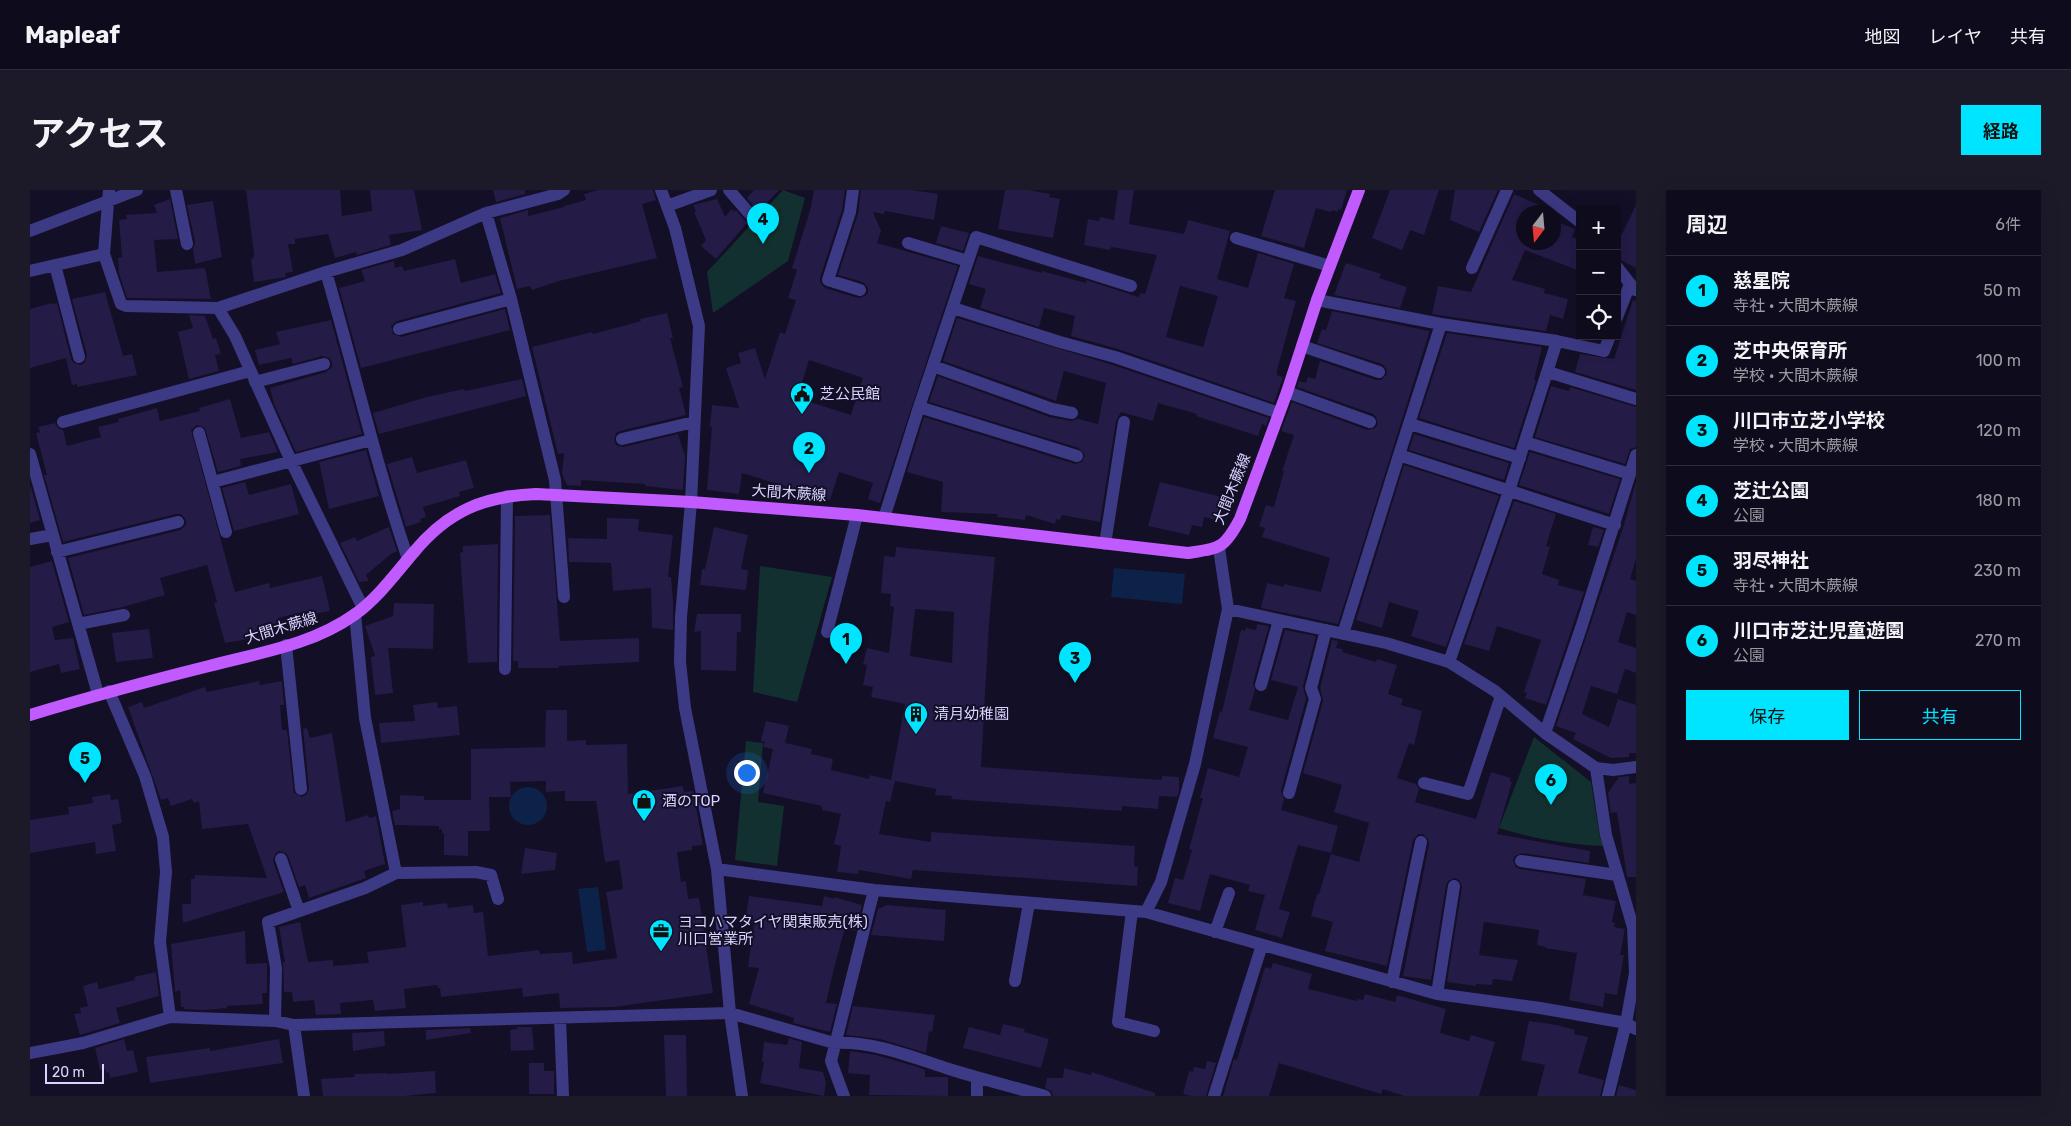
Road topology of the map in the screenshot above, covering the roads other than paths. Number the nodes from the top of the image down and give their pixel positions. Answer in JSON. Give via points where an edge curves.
{"nodes":[{"id":1,"x":137,"y":190,"type":"edge"},
{"id":2,"x":176,"y":190,"type":"edge"},
{"id":3,"x":564,"y":190,"type":"edge"},
{"id":4,"x":661,"y":190,"type":"edge"},
{"id":5,"x":711,"y":190,"type":"edge"},
{"id":6,"x":728,"y":190,"type":"edge"},
{"id":7,"x":853,"y":190,"type":"edge"},
{"id":8,"x":1359,"y":190,"type":"edge"},
{"id":9,"x":1507,"y":190,"type":"edge"},
{"id":10,"x":1538,"y":190,"type":"edge"},
{"id":11,"x":109,"y":195,"type":"edge"},
{"id":12,"x":667,"y":206,"type":"junction"},
{"id":13,"x":486,"y":214,"type":"junction"},
{"id":14,"x":1576,"y":219,"type":"edge"},
{"id":15,"x":755,"y":220,"type":"dead end"},
{"id":16,"x":30,"y":231,"type":"edge"},
{"id":17,"x":1236,"y":238,"type":"dead end"},
{"id":18,"x":908,"y":243,"type":"dead end"},
{"id":19,"x":187,"y":244,"type":"dead end"},
{"id":20,"x":104,"y":254,"type":"junction"},
{"id":21,"x":968,"y":261,"type":"junction"},
{"id":22,"x":55,"y":265,"type":"junction"},
{"id":23,"x":1330,"y":266,"type":"junction"},
{"id":24,"x":1472,"y":268,"type":"dead end"},
{"id":25,"x":30,"y":271,"type":"edge"},
{"id":26,"x":326,"y":272,"type":"junction"},
{"id":27,"x":1621,"y":272,"type":"edge"},
{"id":28,"x":1131,"y":286,"type":"dead end"},
{"id":29,"x":1633,"y":288,"type":"edge"},
{"id":30,"x":860,"y":290,"type":"dead end"},
{"id":31,"x":511,"y":299,"type":"junction"},
{"id":32,"x":1317,"y":300,"type":"junction"},
{"id":33,"x":218,"y":308,"type":"junction"},
{"id":34,"x":953,"y":308,"type":"junction"},
{"id":35,"x":1621,"y":310,"type":"edge"},
{"id":36,"x":1441,"y":324,"type":"junction"},
{"id":37,"x":399,"y":329,"type":"dead end"},
{"id":38,"x":1608,"y":340,"type":"edge"},
{"id":39,"x":1556,"y":341,"type":"junction"},
{"id":40,"x":1302,"y":346,"type":"junction"},
{"id":41,"x":78,"y":357,"type":"dead end"},
{"id":42,"x":324,"y":364,"type":"dead end"},
{"id":43,"x":933,"y":366,"type":"junction"},
{"id":44,"x":1379,"y":372,"type":"dead end"},
{"id":45,"x":1548,"y":372,"type":"junction"},
{"id":46,"x":253,"y":376,"type":"junction"},
{"id":47,"x":1287,"y":392,"type":"junction"},
{"id":48,"x":1636,"y":399,"type":"edge"},
{"id":49,"x":919,"y":406,"type":"junction"},
{"id":50,"x":1072,"y":413,"type":"dead end"},
{"id":51,"x":1279,"y":413,"type":"junction"},
{"id":52,"x":62,"y":422,"type":"dead end"},
{"id":53,"x":694,"y":422,"type":"junction"},
{"id":54,"x":1124,"y":422,"type":"dead end"},
{"id":55,"x":1370,"y":422,"type":"dead end"},
{"id":56,"x":1410,"y":424,"type":"junction"},
{"id":57,"x":199,"y":433,"type":"dead end"},
{"id":58,"x":622,"y":439,"type":"dead end"},
{"id":59,"x":370,"y":440,"type":"junction"},
{"id":60,"x":1524,"y":442,"type":"junction"},
{"id":61,"x":30,"y":454,"type":"edge"},
{"id":62,"x":1399,"y":455,"type":"junction"},
{"id":63,"x":1636,"y":455,"type":"edge"},
{"id":64,"x":1077,"y":456,"type":"dead end"},
{"id":65,"x":1520,"y":458,"type":"junction"},
{"id":66,"x":291,"y":462,"type":"junction"},
{"id":67,"x":32,"y":468,"type":"edge"},
{"id":68,"x":1630,"y":474,"type":"junction"},
{"id":69,"x":213,"y":482,"type":"junction"},
{"id":70,"x":1509,"y":491,"type":"junction"},
{"id":71,"x":507,"y":496,"type":"junction"},
{"id":72,"x":558,"y":496,"type":"junction"},
{"id":73,"x":691,"y":502,"type":"junction"},
{"id":74,"x":857,"y":515,"type":"junction"},
{"id":75,"x":884,"y":518,"type":"junction"},
{"id":76,"x":178,"y":522,"type":"dead end"},
{"id":77,"x":1615,"y":524,"type":"junction"},
{"id":78,"x":226,"y":532,"type":"dead end"},
{"id":79,"x":52,"y":535,"type":"junction"},
{"id":80,"x":30,"y":539,"type":"edge"},
{"id":81,"x":1105,"y":544,"type":"junction"},
{"id":82,"x":1219,"y":548,"type":"junction"},
{"id":83,"x":57,"y":552,"type":"junction"},
{"id":84,"x":408,"y":559,"type":"junction"},
{"id":85,"x":564,"y":597,"type":"dead end"},
{"id":86,"x":1228,"y":609,"type":"junction"},
{"id":87,"x":359,"y":611,"type":"junction"},
{"id":88,"x":124,"y":615,"type":"dead end"},
{"id":89,"x":1279,"y":620,"type":"junction"},
{"id":90,"x":78,"y":624,"type":"junction"},
{"id":91,"x":1326,"y":630,"type":"junction"},
{"id":92,"x":827,"y":632,"type":"dead end"},
{"id":93,"x":1343,"y":634,"type":"junction"},
{"id":94,"x":286,"y":645,"type":"junction"},
{"id":95,"x":1449,"y":662,"type":"junction"},
{"id":96,"x":505,"y":669,"type":"dead end"},
{"id":97,"x":1261,"y":685,"type":"dead end"},
{"id":98,"x":104,"y":693,"type":"junction"},
{"id":99,"x":1501,"y":696,"type":"junction"},
{"id":100,"x":30,"y":715,"type":"edge"},
{"id":101,"x":1545,"y":733,"type":"junction"},
{"id":102,"x":1636,"y":767,"type":"edge"},
{"id":103,"x":1596,"y":768,"type":"junction"},
{"id":104,"x":1424,"y":783,"type":"dead end"},
{"id":105,"x":301,"y":789,"type":"dead end"},
{"id":106,"x":1289,"y":793,"type":"dead end"},
{"id":107,"x":1421,"y":842,"type":"dead end"},
{"id":108,"x":281,"y":859,"type":"dead end"},
{"id":109,"x":1521,"y":861,"type":"dead end"},
{"id":110,"x":717,"y":869,"type":"junction"},
{"id":111,"x":396,"y":873,"type":"junction"},
{"id":112,"x":1617,"y":874,"type":"junction"},
{"id":113,"x":1454,"y":886,"type":"dead end"},
{"id":114,"x":874,"y":890,"type":"junction"},
{"id":115,"x":1229,"y":893,"type":"dead end"},
{"id":116,"x":498,"y":898,"type":"dead end"},
{"id":117,"x":1029,"y":902,"type":"junction"},
{"id":118,"x":299,"y":911,"type":"junction"},
{"id":119,"x":1132,"y":911,"type":"junction"},
{"id":120,"x":1146,"y":912,"type":"junction"},
{"id":121,"x":1215,"y":932,"type":"junction"},
{"id":122,"x":1262,"y":945,"type":"junction"},
{"id":123,"x":1015,"y":981,"type":"dead end"},
{"id":124,"x":1392,"y":982,"type":"junction"},
{"id":125,"x":1437,"y":994,"type":"junction"},
{"id":126,"x":730,"y":1013,"type":"junction"},
{"id":127,"x":170,"y":1017,"type":"junction"},
{"id":128,"x":560,"y":1018,"type":"junction"},
{"id":129,"x":275,"y":1021,"type":"junction"},
{"id":130,"x":294,"y":1025,"type":"junction"},
{"id":131,"x":1631,"y":1026,"type":"edge"},
{"id":132,"x":1154,"y":1031,"type":"dead end"},
{"id":133,"x":834,"y":1043,"type":"junction"},
{"id":134,"x":30,"y":1053,"type":"edge"},
{"id":135,"x":977,"y":1078,"type":"junction"},
{"id":136,"x":304,"y":1096,"type":"edge"},
{"id":137,"x":563,"y":1096,"type":"edge"},
{"id":138,"x":742,"y":1096,"type":"edge"},
{"id":139,"x":844,"y":1096,"type":"edge"},
{"id":140,"x":977,"y":1096,"type":"edge"},
{"id":141,"x":1045,"y":1096,"type":"edge"},
{"id":142,"x":1214,"y":1096,"type":"edge"},
{"id":143,"x":1608,"y":1096,"type":"edge"}],
"edges":[{"from":1,"to":11,"type":"street"},
{"from":2,"to":19,"type":"street"},
{"from":3,"to":13,"type":"street"},
{"from":4,"to":12,"type":"street"},
{"from":5,"to":12,"type":"street"},
{"from":6,"to":15,"type":"street"},
{"from":7,"to":30,"type":"street","via":[[850,212],[828,280]]},
{"from":8,"to":23,"type":"main road","name":"大間木蕨線"},
{"from":9,"to":24,"type":"street"},
{"from":10,"to":14,"type":"street"},
{"from":11,"to":16,"type":"street"},
{"from":11,"to":20,"type":"street"},
{"from":12,"to":53,"type":"street","via":[[699,326]]},
{"from":13,"to":26,"type":"street","via":[[402,250]]},
{"from":13,"to":31,"type":"street"},
{"from":17,"to":23,"type":"street"},
{"from":18,"to":21,"type":"street"},
{"from":20,"to":22,"type":"street"},
{"from":20,"to":33,"type":"street","via":[[121,304]]},
{"from":21,"to":28,"type":"street","via":[[976,237]]},
{"from":21,"to":34,"type":"street"},
{"from":22,"to":25,"type":"street"},
{"from":22,"to":41,"type":"street"},
{"from":23,"to":32,"type":"main road","name":"大間木蕨線"},
{"from":26,"to":33,"type":"street"},
{"from":26,"to":59,"type":"street"},
{"from":27,"to":29,"type":"street"},
{"from":29,"to":35,"type":"street"},
{"from":31,"to":37,"type":"street"},
{"from":31,"to":72,"type":"street"},
{"from":32,"to":36,"type":"street"},
{"from":32,"to":40,"type":"main road","name":"大間木蕨線"},
{"from":33,"to":46,"type":"street"},
{"from":34,"to":43,"type":"street"},
{"from":34,"to":51,"type":"street","via":[[1115,357]]},
{"from":36,"to":39,"type":"street"},
{"from":36,"to":56,"type":"street"},
{"from":38,"to":39,"type":"street","via":[[1604,351]]},
{"from":39,"to":45,"type":"street"},
{"from":40,"to":44,"type":"street"},
{"from":40,"to":47,"type":"main road","name":"大間木蕨線"},
{"from":42,"to":46,"type":"street"},
{"from":43,"to":49,"type":"street"},
{"from":43,"to":50,"type":"street","via":[[1052,409]]},
{"from":45,"to":48,"type":"street"},
{"from":45,"to":60,"type":"street"},
{"from":46,"to":52,"type":"street"},
{"from":46,"to":66,"type":"street"},
{"from":47,"to":51,"type":"main road","name":"大間木蕨線"},
{"from":47,"to":55,"type":"street"},
{"from":49,"to":64,"type":"street"},
{"from":49,"to":75,"type":"street"},
{"from":51,"to":82,"type":"main road","name":"大間木蕨線","via":[[1240,520],[1232,535]]},
{"from":53,"to":58,"type":"street"},
{"from":53,"to":73,"type":"street"},
{"from":54,"to":81,"type":"street"},
{"from":56,"to":62,"type":"street"},
{"from":56,"to":65,"type":"street"},
{"from":57,"to":69,"type":"street"},
{"from":59,"to":66,"type":"street"},
{"from":59,"to":84,"type":"street"},
{"from":60,"to":65,"type":"street"},
{"from":60,"to":68,"type":"street"},
{"from":61,"to":67,"type":"street"},
{"from":62,"to":70,"type":"street"},
{"from":62,"to":93,"type":"street"},
{"from":63,"to":68,"type":"street"},
{"from":65,"to":70,"type":"street"},
{"from":66,"to":69,"type":"street"},
{"from":66,"to":87,"type":"street"},
{"from":67,"to":79,"type":"street"},
{"from":68,"to":77,"type":"street"},
{"from":69,"to":78,"type":"street"},
{"from":70,"to":77,"type":"street"},
{"from":70,"to":95,"type":"street"},
{"from":71,"to":72,"type":"main road","name":"大間木蕨線"},
{"from":71,"to":84,"type":"main road","name":"大間木蕨線","via":[[478,504],[446,520]]},
{"from":71,"to":96,"type":"street"},
{"from":72,"to":73,"type":"main road","name":"大間木蕨線"},
{"from":72,"to":85,"type":"street"},
{"from":73,"to":74,"type":"main road","name":"大間木蕨線"},
{"from":73,"to":110,"type":"street","via":[[680,662],[685,708]]},
{"from":74,"to":75,"type":"main road","name":"大間木蕨線"},
{"from":74,"to":92,"type":"street"},
{"from":75,"to":81,"type":"main road","name":"大間木蕨線"},
{"from":76,"to":83,"type":"street"},
{"from":77,"to":101,"type":"street"},
{"from":79,"to":80,"type":"street"},
{"from":79,"to":83,"type":"street"},
{"from":81,"to":82,"type":"main road","name":"大間木蕨線","via":[[1188,553]]},
{"from":82,"to":86,"type":"street"},
{"from":83,"to":90,"type":"street"},
{"from":84,"to":87,"type":"main road","name":"大間木蕨線"},
{"from":86,"to":89,"type":"street"},
{"from":86,"to":120,"type":"street","via":[[1195,764],[1161,882]]},
{"from":87,"to":94,"type":"main road","name":"大間木蕨線","via":[[324,633]]},
{"from":87,"to":111,"type":"street","via":[[365,718]]},
{"from":88,"to":90,"type":"street"},
{"from":89,"to":91,"type":"street"},
{"from":89,"to":97,"type":"street"},
{"from":90,"to":98,"type":"street"},
{"from":91,"to":93,"type":"street"},
{"from":91,"to":106,"type":"street","via":[[1311,688],[1315,699]]},
{"from":93,"to":95,"type":"street"},
{"from":94,"to":98,"type":"main road","name":"大間木蕨線"},
{"from":94,"to":105,"type":"street"},
{"from":95,"to":99,"type":"street"},
{"from":98,"to":100,"type":"main road","name":"大間木蕨線"},
{"from":98,"to":127,"type":"street","via":[[145,776],[163,837],[166,872],[160,942]]},
{"from":99,"to":101,"type":"street"},
{"from":99,"to":104,"type":"street","via":[[1468,794]]},
{"from":101,"to":103,"type":"street"},
{"from":102,"to":103,"type":"street"},
{"from":103,"to":112,"type":"street","via":[[1606,835]]},
{"from":107,"to":124,"type":"street"},
{"from":108,"to":118,"type":"street"},
{"from":109,"to":112,"type":"street"},
{"from":110,"to":114,"type":"street"},
{"from":110,"to":126,"type":"street"},
{"from":111,"to":116,"type":"street","via":[[476,872],[491,875]]},
{"from":111,"to":118,"type":"street","via":[[365,888]]},
{"from":112,"to":131,"type":"street","via":[[1632,928]]},
{"from":113,"to":125,"type":"street"},
{"from":114,"to":117,"type":"street"},
{"from":114,"to":133,"type":"street"},
{"from":115,"to":121,"type":"street"},
{"from":117,"to":119,"type":"street"},
{"from":117,"to":123,"type":"street"},
{"from":118,"to":129,"type":"street","via":[[268,922],[276,968]]},
{"from":119,"to":120,"type":"street"},
{"from":119,"to":132,"type":"street","via":[[1118,1022]]},
{"from":120,"to":121,"type":"street"},
{"from":121,"to":122,"type":"street"},
{"from":122,"to":124,"type":"street"},
{"from":122,"to":142,"type":"street"},
{"from":124,"to":125,"type":"street"},
{"from":125,"to":131,"type":"street","via":[[1540,1008]]},
{"from":126,"to":128,"type":"street"},
{"from":126,"to":133,"type":"street"},
{"from":126,"to":138,"type":"street"},
{"from":127,"to":129,"type":"street"},
{"from":127,"to":134,"type":"street","via":[[82,1043]]},
{"from":128,"to":130,"type":"street"},
{"from":128,"to":137,"type":"street"},
{"from":129,"to":130,"type":"street"},
{"from":130,"to":136,"type":"street"},
{"from":131,"to":143,"type":"street"},
{"from":133,"to":135,"type":"street","via":[[876,1046]]},
{"from":133,"to":139,"type":"street","via":[[831,1061]]},
{"from":135,"to":140,"type":"street"},
{"from":135,"to":141,"type":"street"}]}
